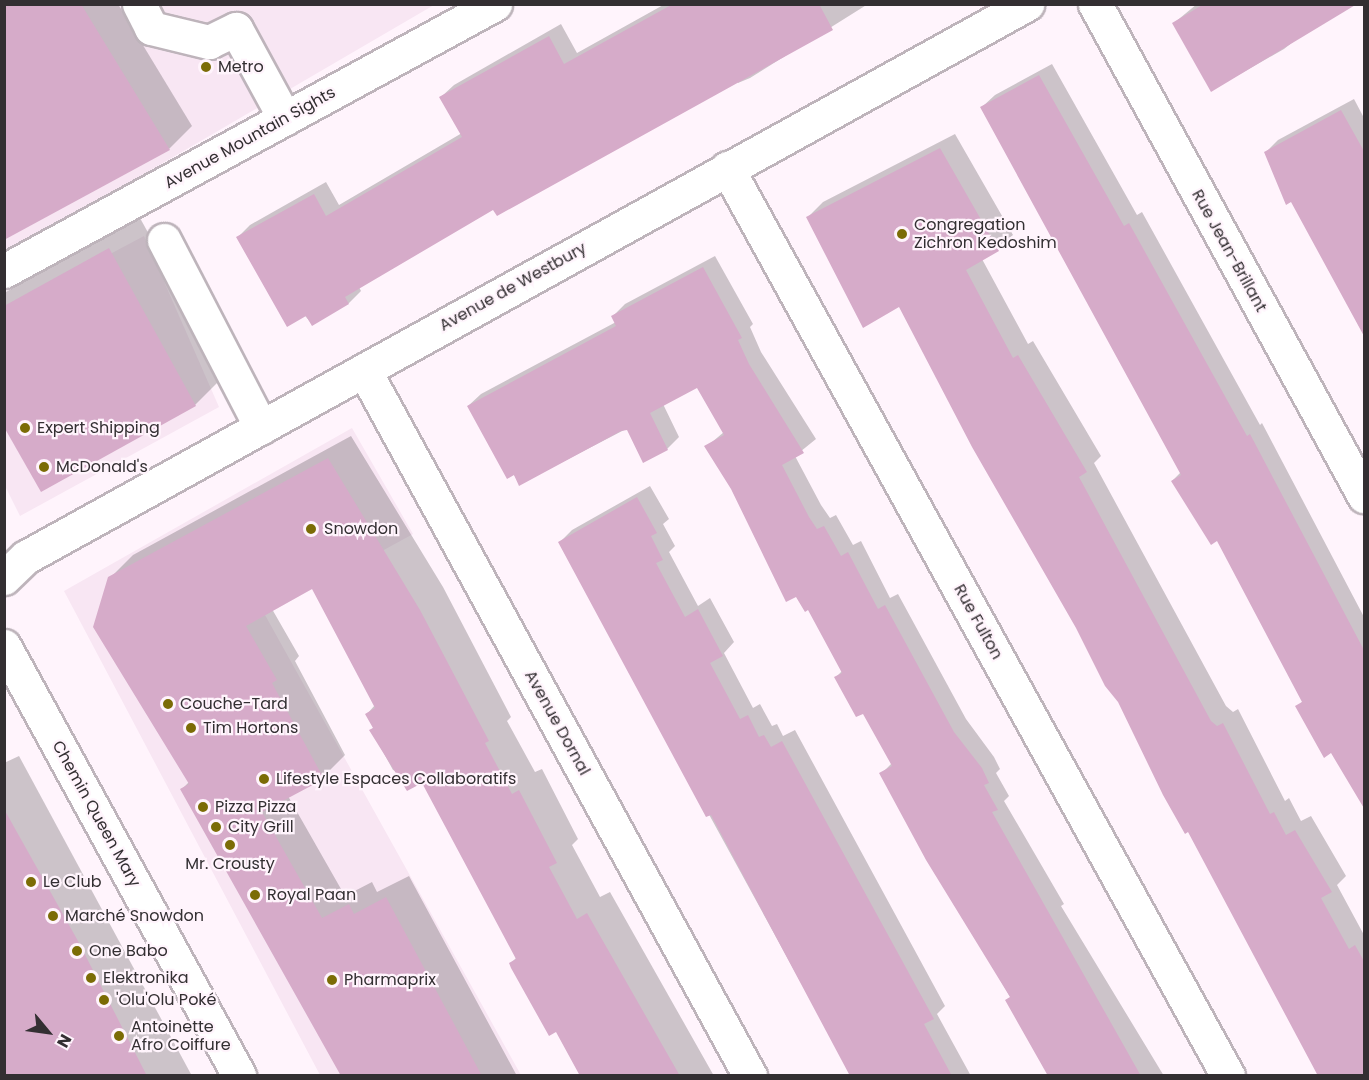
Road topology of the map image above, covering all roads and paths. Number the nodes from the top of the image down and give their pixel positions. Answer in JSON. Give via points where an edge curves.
{"nodes":[{"id":1,"x":138,"y":4,"type":"edge"},
{"id":2,"x":495,"y":4,"type":"edge"},
{"id":3,"x":1027,"y":4,"type":"edge"},
{"id":4,"x":1095,"y":4,"type":"edge"},
{"id":5,"x":285,"y":119,"type":"junction"},
{"id":6,"x":727,"y":168,"type":"junction"},
{"id":7,"x":164,"y":240,"type":"dead end"},
{"id":8,"x":4,"y":271,"type":"edge"},
{"id":9,"x":364,"y":370,"type":"junction"},
{"id":10,"x":261,"y":427,"type":"junction"},
{"id":11,"x":1365,"y":496,"type":"edge"},
{"id":12,"x":4,"y":578,"type":"edge"},
{"id":13,"x":4,"y":646,"type":"edge"},
{"id":14,"x":240,"y":1076,"type":"edge"},
{"id":15,"x":750,"y":1076,"type":"edge"},
{"id":16,"x":1228,"y":1076,"type":"edge"}],
"edges":[{"from":1,"to":5,"type":"street","via":[[151,28],[209,42],[236,29]]},
{"from":2,"to":5,"type":"street","name":"Avenue Mountain Sights"},
{"from":3,"to":6,"type":"street","name":"Avenue de Westbury"},
{"from":4,"to":11,"type":"street","name":"Rue Jean-Brillant"},
{"from":5,"to":8,"type":"street","name":"Avenue Mountain Sights"},
{"from":6,"to":9,"type":"street","name":"Avenue de Westbury"},
{"from":6,"to":16,"type":"street","name":"Rue Fulton"},
{"from":7,"to":10,"type":"street"},
{"from":9,"to":10,"type":"street","name":"Avenue de Westbury"},
{"from":9,"to":15,"type":"street","name":"Avenue Dornal"},
{"from":10,"to":12,"type":"street","name":"Avenue de Westbury","via":[[26,557]]},
{"from":13,"to":14,"type":"street","name":"Chemin Queen Mary"}]}
